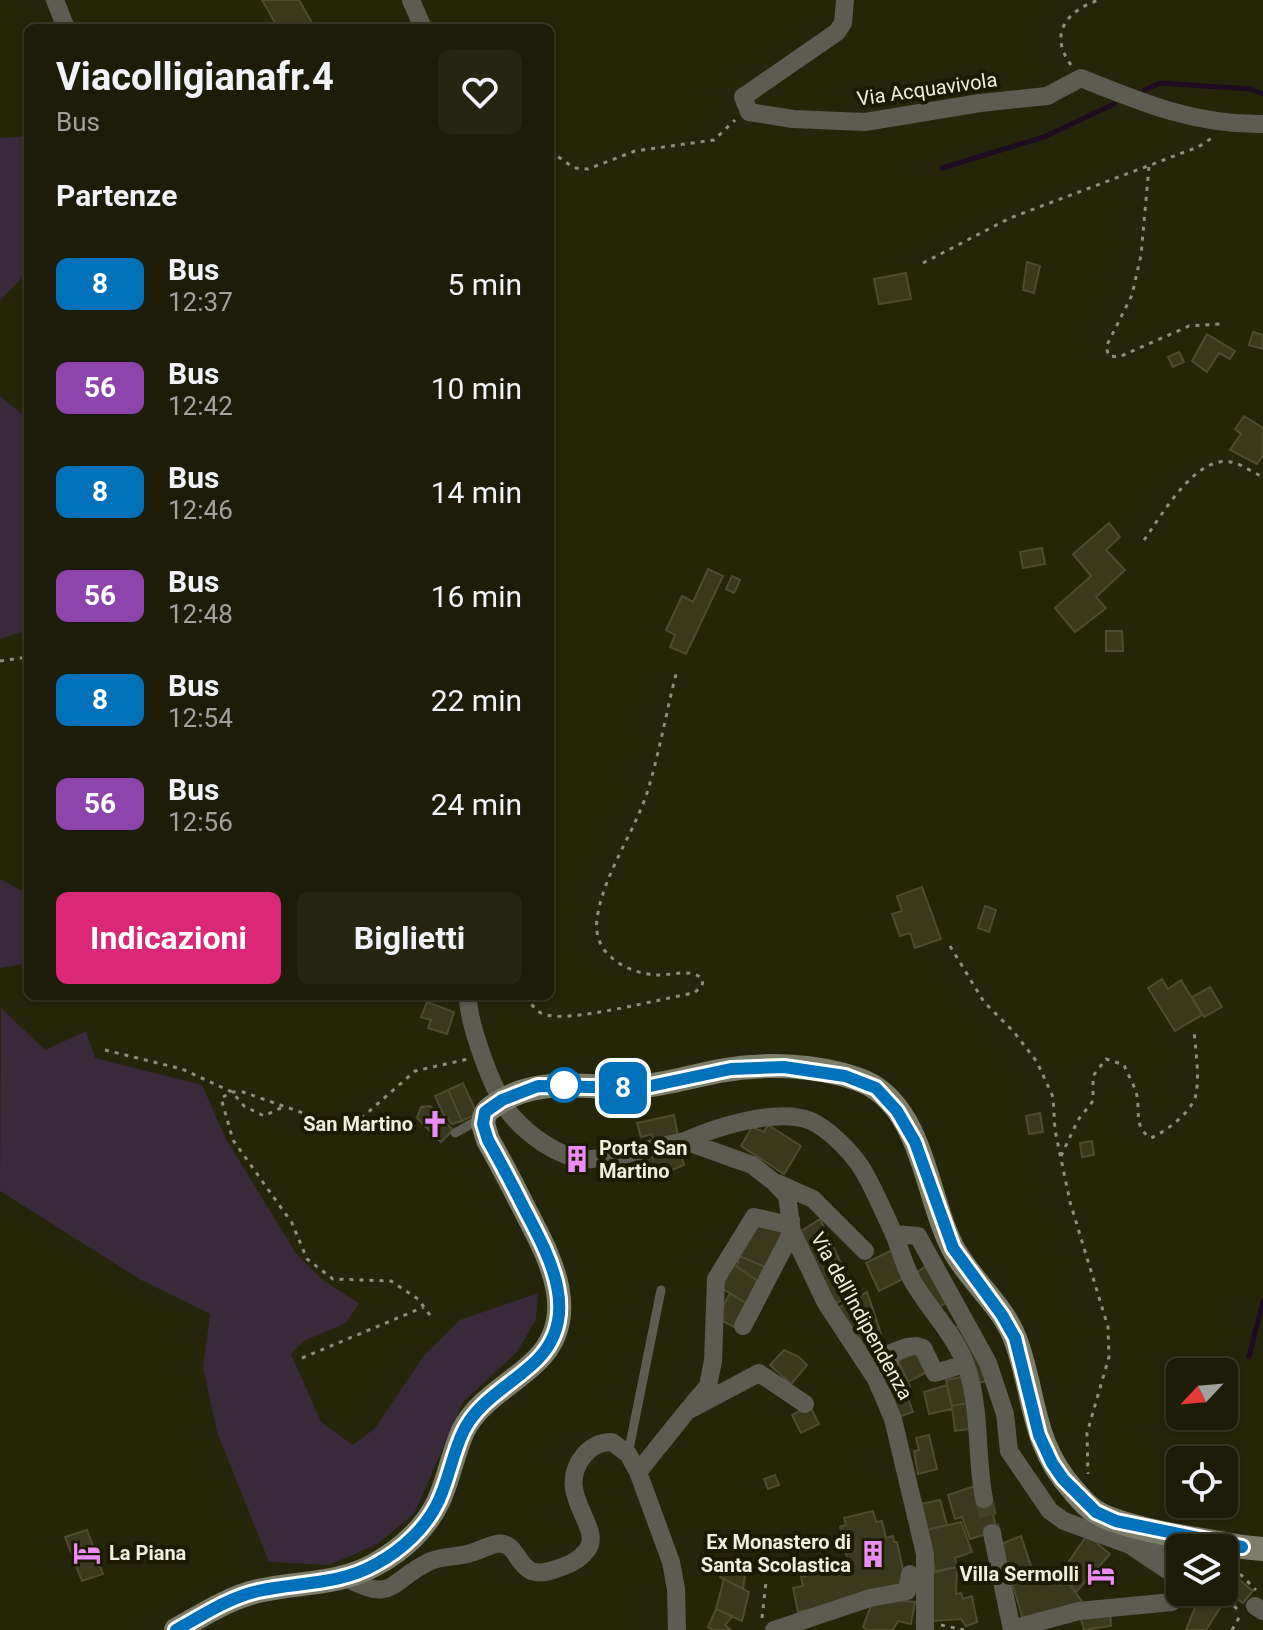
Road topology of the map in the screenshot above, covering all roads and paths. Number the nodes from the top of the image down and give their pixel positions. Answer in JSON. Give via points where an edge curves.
{"nodes":[{"id":1,"x":55,"y":0,"type":"edge"},
{"id":2,"x":411,"y":0,"type":"edge"},
{"id":3,"x":845,"y":0,"type":"edge"},
{"id":4,"x":1099,"y":0,"type":"edge"},
{"id":5,"x":64,"y":24,"type":"edge"},
{"id":6,"x":421,"y":24,"type":"edge"},
{"id":7,"x":1081,"y":78,"type":"junction"},
{"id":8,"x":747,"y":109,"type":"junction"},
{"id":9,"x":1235,"y":124,"type":"junction"},
{"id":10,"x":1263,"y":124,"type":"edge"},
{"id":11,"x":554,"y":154,"type":"edge"},
{"id":12,"x":1149,"y":167,"type":"junction"},
{"id":13,"x":923,"y":263,"type":"dead end"},
{"id":14,"x":1221,"y":324,"type":"dead end"},
{"id":15,"x":1263,"y":477,"type":"edge"},
{"id":16,"x":1144,"y":540,"type":"dead end"},
{"id":17,"x":24,"y":658,"type":"edge"},
{"id":18,"x":0,"y":661,"type":"edge"},
{"id":19,"x":676,"y":674,"type":"dead end"},
{"id":20,"x":950,"y":946,"type":"dead end"},
{"id":21,"x":468,"y":1000,"type":"edge"},
{"id":22,"x":529,"y":1000,"type":"edge"},
{"id":23,"x":1194,"y":1029,"type":"dead end"},
{"id":24,"x":105,"y":1050,"type":"dead end"},
{"id":25,"x":483,"y":1056,"type":"junction"},
{"id":26,"x":232,"y":1092,"type":"junction"},
{"id":27,"x":502,"y":1100,"type":"junction"},
{"id":28,"x":285,"y":1106,"type":"junction"},
{"id":29,"x":483,"y":1118,"type":"junction"},
{"id":30,"x":455,"y":1133,"type":"dead end"},
{"id":31,"x":685,"y":1141,"type":"junction"},
{"id":32,"x":1061,"y":1156,"type":"junction"},
{"id":33,"x":774,"y":1182,"type":"junction"},
{"id":34,"x":791,"y":1226,"type":"junction"},
{"id":35,"x":894,"y":1234,"type":"junction"},
{"id":36,"x":865,"y":1251,"type":"dead end"},
{"id":37,"x":661,"y":1290,"type":"dead end"},
{"id":38,"x":424,"y":1307,"type":"junction"},
{"id":39,"x":430,"y":1315,"type":"dead end"},
{"id":40,"x":743,"y":1326,"type":"dead end"},
{"id":41,"x":302,"y":1358,"type":"dead end"},
{"id":42,"x":965,"y":1364,"type":"junction"},
{"id":43,"x":871,"y":1371,"type":"junction"},
{"id":44,"x":805,"y":1404,"type":"dead end"},
{"id":45,"x":687,"y":1411,"type":"junction"},
{"id":46,"x":628,"y":1454,"type":"junction"},
{"id":47,"x":638,"y":1472,"type":"junction"},
{"id":48,"x":1088,"y":1478,"type":"dead end"},
{"id":49,"x":984,"y":1499,"type":"tunnel mouth"},
{"id":50,"x":1122,"y":1532,"type":"junction"},
{"id":51,"x":992,"y":1533,"type":"tunnel mouth"},
{"id":52,"x":1166,"y":1540,"type":"edge"},
{"id":53,"x":1238,"y":1554,"type":"edge"},
{"id":54,"x":1166,"y":1555,"type":"edge"},
{"id":55,"x":910,"y":1574,"type":"dead end"},
{"id":56,"x":345,"y":1577,"type":"junction"},
{"id":57,"x":766,"y":1582,"type":"dead end"},
{"id":58,"x":1166,"y":1603,"type":"edge"},
{"id":59,"x":1234,"y":1606,"type":"edge"},
{"id":60,"x":1259,"y":1609,"type":"edge"},
{"id":61,"x":768,"y":1625,"type":"edge"},
{"id":62,"x":926,"y":1627,"type":"edge"},
{"id":63,"x":1015,"y":1629,"type":"edge"},
{"id":64,"x":176,"y":1630,"type":"edge"},
{"id":65,"x":677,"y":1630,"type":"edge"},
{"id":66,"x":964,"y":1630,"type":"edge"},
{"id":67,"x":1232,"y":1630,"type":"edge"}],
"edges":[{"from":1,"to":5,"type":"street"},
{"from":2,"to":6,"type":"street"},
{"from":3,"to":8,"type":"street","via":[[837,32],[743,97]]},
{"from":4,"to":7,"type":"path","via":[[1070,13],[1062,28],[1066,58]]},
{"from":7,"to":8,"type":"street","name":"Via Acquavivola","via":[[1047,96],[865,122],[793,119]]},
{"from":7,"to":9,"type":"street","via":[[1175,113]]},
{"from":8,"to":11,"type":"path","via":[[714,140],[635,151],[588,169],[574,168]]},
{"from":9,"to":10,"type":"street"},
{"from":9,"to":12,"type":"path","via":[[1198,147]]},
{"from":12,"to":13,"type":"path","via":[[1010,218]]},
{"from":12,"to":14,"type":"path","via":[[1141,255],[1132,295],[1106,347],[1109,356],[1119,357],[1189,326]]},
{"from":15,"to":16,"type":"path","via":[[1232,462],[1205,465]]},
{"from":17,"to":18,"type":"path"},
{"from":19,"to":22,"type":"path","via":[[647,794],[596,921],[603,949],[623,966],[656,975],[694,973],[702,986],[694,993],[553,1016],[535,1009]]},
{"from":20,"to":32,"type":"path","via":[[984,1002],[1037,1062],[1053,1097]]},
{"from":21,"to":25,"type":"street"},
{"from":23,"to":32,"type":"path","via":[[1196,1096],[1179,1120],[1151,1138],[1145,1134],[1124,1065],[1106,1059],[1093,1076],[1093,1101]]},
{"from":24,"to":26,"type":"path","via":[[182,1069]]},
{"from":25,"to":27,"type":"street"},
{"from":25,"to":28,"type":"path","via":[[415,1071],[349,1129]]},
{"from":26,"to":28,"type":"path"},
{"from":26,"to":28,"type":"path","via":[[264,1116]]},
{"from":26,"to":38,"type":"path","via":[[221,1098],[233,1140],[292,1223],[307,1259],[333,1279],[391,1281]]},
{"from":27,"to":29,"type":"street"},
{"from":27,"to":31,"type":"street","via":[[535,1137],[577,1159],[614,1157]]},
{"from":27,"to":50,"type":"street","via":[[538,1086],[641,1088],[757,1067],[832,1073],[876,1088],[915,1142],[953,1248],[1015,1338],[1039,1435],[1052,1463],[1087,1505]]},
{"from":29,"to":30,"type":"lane"},
{"from":29,"to":56,"type":"street","via":[[488,1140],[557,1277],[556,1328],[539,1358],[469,1421],[428,1520],[388,1557]]},
{"from":31,"to":33,"type":"street","via":[[752,1165]]},
{"from":31,"to":35,"type":"street","via":[[745,1121],[809,1120],[858,1163]]},
{"from":32,"to":48,"type":"path","via":[[1108,1327],[1109,1357],[1087,1433]]},
{"from":33,"to":34,"type":"street","name":"Via dell'Indipendenza","via":[[787,1196]]},
{"from":33,"to":36,"type":"street","via":[[813,1199]]},
{"from":34,"to":40,"type":"street"},
{"from":34,"to":43,"type":"street","name":"Via dell'Indipendenza","via":[[826,1303]]},
{"from":34,"to":45,"type":"street","via":[[754,1217],[722,1265],[716,1279],[708,1386]]},
{"from":35,"to":42,"type":"street","via":[[912,1279]]},
{"from":35,"to":50,"type":"street","via":[[918,1236],[966,1320],[999,1391],[1009,1451],[1050,1511],[1064,1521]]},
{"from":37,"to":46,"type":"lane"},
{"from":38,"to":39,"type":"path"},
{"from":38,"to":41,"type":"path"},
{"from":42,"to":43,"type":"street","via":[[935,1373],[917,1346],[891,1353],[890,1363]]},
{"from":42,"to":49,"type":"street","via":[[975,1402]]},
{"from":43,"to":62,"type":"street","name":"Via dell'Indipendenza","via":[[893,1419],[925,1554]]},
{"from":44,"to":45,"type":"street","via":[[759,1373]]},
{"from":45,"to":47,"type":"street"},
{"from":46,"to":47,"type":"street"},
{"from":46,"to":56,"type":"street","via":[[605,1442],[588,1451],[578,1465],[574,1495],[592,1541],[573,1563],[531,1573],[506,1544],[498,1544],[427,1562],[388,1589],[370,1589]]},
{"from":47,"to":65,"type":"street","via":[[671,1562]]},
{"from":50,"to":52,"type":"street"},
{"from":50,"to":54,"type":"street"},
{"from":51,"to":63,"type":"street"},
{"from":53,"to":60,"type":"path","via":[[1256,1589]]},
{"from":55,"to":61,"type":"street","via":[[907,1591]]},
{"from":56,"to":64,"type":"street","via":[[238,1597]]},
{"from":57,"to":61,"type":"path"},
{"from":58,"to":63,"type":"street","via":[[1079,1611]]},
{"from":59,"to":67,"type":"path","via":[[1241,1613]]},
{"from":62,"to":66,"type":"path"}]}
